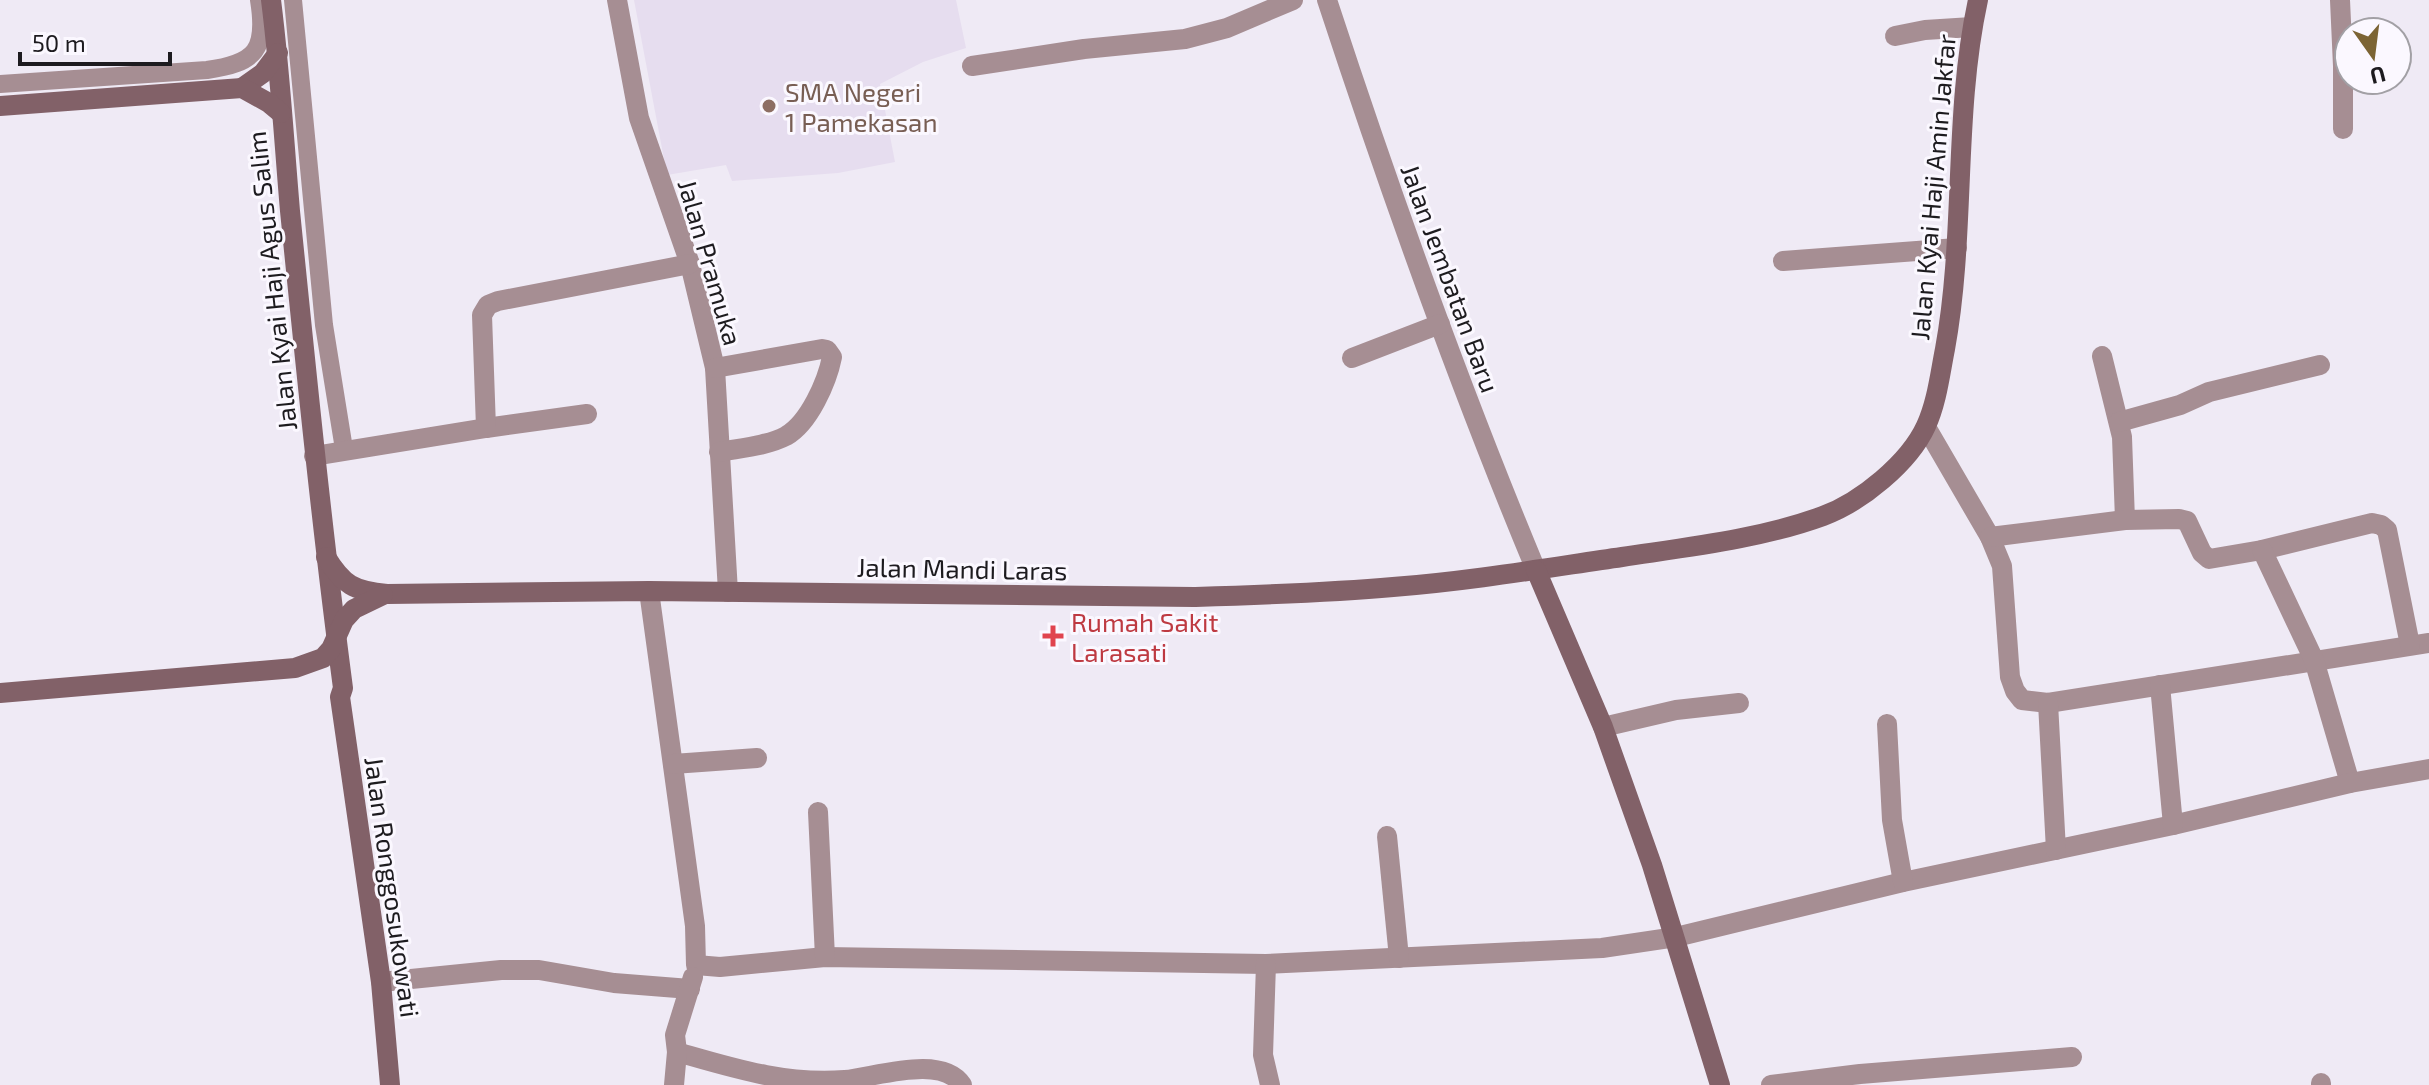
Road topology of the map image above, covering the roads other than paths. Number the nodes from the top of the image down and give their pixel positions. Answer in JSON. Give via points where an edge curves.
{"nodes":[{"id":1,"x":259,"y":0,"type":"edge"},
{"id":2,"x":271,"y":0,"type":"edge"},
{"id":3,"x":293,"y":0,"type":"edge"},
{"id":4,"x":617,"y":0,"type":"edge"},
{"id":5,"x":1293,"y":0,"type":"edge"},
{"id":6,"x":1327,"y":0,"type":"edge"},
{"id":7,"x":1978,"y":0,"type":"edge"},
{"id":8,"x":2340,"y":0,"type":"edge"},
{"id":9,"x":1972,"y":27,"type":"junction"},
{"id":10,"x":1895,"y":36,"type":"dead end"},
{"id":11,"x":278,"y":53,"type":"junction"},
{"id":12,"x":976,"y":65,"type":"dead end"},
{"id":13,"x":0,"y":84,"type":"edge"},
{"id":14,"x":242,"y":88,"type":"junction"},
{"id":15,"x":0,"y":106,"type":"edge"},
{"id":16,"x":281,"y":113,"type":"junction"},
{"id":17,"x":2343,"y":129,"type":"dead end"},
{"id":18,"x":1957,"y":248,"type":"junction"},
{"id":19,"x":1783,"y":261,"type":"dead end"},
{"id":20,"x":690,"y":264,"type":"junction"},
{"id":21,"x":1440,"y":324,"type":"junction"},
{"id":22,"x":2102,"y":356,"type":"dead end"},
{"id":23,"x":1352,"y":358,"type":"dead end"},
{"id":24,"x":2320,"y":365,"type":"dead end"},
{"id":25,"x":715,"y":368,"type":"junction"},
{"id":26,"x":587,"y":414,"type":"dead end"},
{"id":27,"x":2119,"y":422,"type":"junction"},
{"id":28,"x":1926,"y":427,"type":"junction"},
{"id":29,"x":486,"y":428,"type":"junction"},
{"id":30,"x":344,"y":449,"type":"junction"},
{"id":31,"x":719,"y":452,"type":"junction"},
{"id":32,"x":314,"y":456,"type":"junction"},
{"id":33,"x":2125,"y":520,"type":"junction"},
{"id":34,"x":1990,"y":537,"type":"junction"},
{"id":35,"x":2262,"y":550,"type":"junction"},
{"id":36,"x":326,"y":557,"type":"junction"},
{"id":37,"x":1536,"y":570,"type":"junction"},
{"id":38,"x":649,"y":591,"type":"junction"},
{"id":39,"x":728,"y":592,"type":"junction"},
{"id":40,"x":387,"y":594,"type":"junction"},
{"id":41,"x":336,"y":637,"type":"junction"},
{"id":42,"x":2419,"y":644,"type":"edge"},
{"id":43,"x":2314,"y":660,"type":"junction"},
{"id":44,"x":295,"y":668,"type":"junction"},
{"id":45,"x":2160,"y":685,"type":"junction"},
{"id":46,"x":0,"y":693,"type":"edge"},
{"id":47,"x":340,"y":697,"type":"junction"},
{"id":48,"x":1739,"y":703,"type":"dead end"},
{"id":49,"x":2048,"y":703,"type":"junction"},
{"id":50,"x":1887,"y":724,"type":"dead end"},
{"id":51,"x":1603,"y":727,"type":"junction"},
{"id":52,"x":757,"y":758,"type":"dead end"},
{"id":53,"x":673,"y":764,"type":"junction"},
{"id":54,"x":2429,"y":769,"type":"edge"},
{"id":55,"x":2350,"y":783,"type":"junction"},
{"id":56,"x":818,"y":812,"type":"dead end"},
{"id":57,"x":2173,"y":825,"type":"junction"},
{"id":58,"x":1387,"y":836,"type":"dead end"},
{"id":59,"x":2056,"y":850,"type":"junction"},
{"id":60,"x":1903,"y":882,"type":"junction"},
{"id":61,"x":1676,"y":937,"type":"junction"},
{"id":62,"x":825,"y":957,"type":"junction"},
{"id":63,"x":1399,"y":958,"type":"junction"},
{"id":64,"x":1266,"y":964,"type":"junction"},
{"id":65,"x":696,"y":965,"type":"junction"},
{"id":66,"x":381,"y":982,"type":"junction"},
{"id":67,"x":690,"y":989,"type":"junction"},
{"id":68,"x":677,"y":1052,"type":"junction"},
{"id":69,"x":2072,"y":1057,"type":"dead end"},
{"id":70,"x":898,"y":1078,"type":"edge"},
{"id":71,"x":390,"y":1085,"type":"edge"},
{"id":72,"x":674,"y":1085,"type":"edge"},
{"id":73,"x":962,"y":1085,"type":"edge"},
{"id":74,"x":1270,"y":1085,"type":"edge"},
{"id":75,"x":1720,"y":1085,"type":"edge"},
{"id":76,"x":1771,"y":1085,"type":"edge"}],
"edges":[{"from":1,"to":13,"type":"street","via":[[261,39],[237,66]]},
{"from":2,"to":11,"type":"main road","name":"Jalan Kyai Haji Agus Salim"},
{"from":3,"to":30,"type":"street","via":[[324,325]]},
{"from":4,"to":20,"type":"street","name":"Jalan Pramuka","via":[[639,118]]},
{"from":5,"to":12,"type":"street","via":[[1185,39]]},
{"from":6,"to":21,"type":"street","name":"Jalan Jembatan Baru"},
{"from":7,"to":9,"type":"main road","name":"Jalan Kyai Haji Amin Jakfar"},
{"from":8,"to":17,"type":"street"},
{"from":9,"to":10,"type":"street"},
{"from":9,"to":18,"type":"main road","name":"Jalan Kyai Haji Amin Jakfar"},
{"from":11,"to":14,"type":"main road"},
{"from":11,"to":16,"type":"main road","name":"Jalan Kyai Haji Agus Salim"},
{"from":14,"to":15,"type":"main road"},
{"from":14,"to":16,"type":"main road"},
{"from":16,"to":32,"type":"main road","name":"Jalan Kyai Haji Agus Salim"},
{"from":18,"to":19,"type":"street"},
{"from":18,"to":28,"type":"main road","name":"Jalan Kyai Haji Amin Jakfar","via":[[1950,323]]},
{"from":20,"to":25,"type":"street","name":"Jalan Pramuka"},
{"from":20,"to":29,"type":"street","via":[[488,305],[482,315]]},
{"from":21,"to":23,"type":"street"},
{"from":21,"to":37,"type":"street","name":"Jalan Jembatan Baru"},
{"from":22,"to":27,"type":"street"},
{"from":24,"to":27,"type":"street","via":[[2209,392]]},
{"from":25,"to":31,"type":"street","name":"Jalan Pramuka"},
{"from":25,"to":31,"type":"street","via":[[822,349],[832,357],[828,378],[803,421],[787,435]]},
{"from":26,"to":29,"type":"street"},
{"from":27,"to":33,"type":"street"},
{"from":28,"to":34,"type":"street"},
{"from":28,"to":37,"type":"main road","name":"Jalan Kyai Haji Amin Jakfar","via":[[1894,471],[1825,515],[1673,549]]},
{"from":29,"to":30,"type":"street"},
{"from":30,"to":32,"type":"street"},
{"from":31,"to":39,"type":"street","name":"Jalan Pramuka"},
{"from":32,"to":36,"type":"main road","name":"Jalan Kyai Haji Agus Salim"},
{"from":33,"to":34,"type":"street"},
{"from":33,"to":35,"type":"street","via":[[2187,521],[2209,559]]},
{"from":34,"to":49,"type":"street","via":[[2005,583],[2010,677],[2022,700]]},
{"from":35,"to":42,"type":"street","via":[[2381,525],[2387,530]]},
{"from":35,"to":43,"type":"street"},
{"from":36,"to":40,"type":"main road","via":[[350,585]]},
{"from":36,"to":41,"type":"main road","name":"Jalan Kyai Haji Agus Salim"},
{"from":37,"to":39,"type":"main road","name":"Jalan Mandi Laras","via":[[1394,587],[1194,597]]},
{"from":37,"to":51,"type":"main road"},
{"from":38,"to":39,"type":"main road","name":"Jalan Mandi Laras"},
{"from":38,"to":40,"type":"main road","name":"Jalan Mandi Laras"},
{"from":38,"to":53,"type":"street"},
{"from":40,"to":41,"type":"main road","via":[[354,609]]},
{"from":41,"to":44,"type":"main road","via":[[323,658]]},
{"from":41,"to":47,"type":"main road","name":"Jalan Ronggosukowati"},
{"from":42,"to":43,"type":"street"},
{"from":43,"to":45,"type":"street"},
{"from":43,"to":55,"type":"street"},
{"from":44,"to":46,"type":"main road"},
{"from":44,"to":47,"type":"main road","via":[[325,677]]},
{"from":45,"to":49,"type":"street"},
{"from":45,"to":57,"type":"street"},
{"from":47,"to":66,"type":"main road","name":"Jalan Ronggosukowati"},
{"from":48,"to":51,"type":"street","via":[[1676,710]]},
{"from":49,"to":59,"type":"street"},
{"from":50,"to":60,"type":"street","via":[[1892,820]]},
{"from":51,"to":61,"type":"main road"},
{"from":52,"to":53,"type":"street"},
{"from":53,"to":65,"type":"street"},
{"from":54,"to":55,"type":"street"},
{"from":55,"to":57,"type":"street"},
{"from":56,"to":62,"type":"street"},
{"from":57,"to":59,"type":"street"},
{"from":58,"to":63,"type":"street"},
{"from":59,"to":60,"type":"street"},
{"from":60,"to":61,"type":"street"},
{"from":61,"to":63,"type":"street","via":[[1602,948]]},
{"from":61,"to":75,"type":"main road"},
{"from":62,"to":64,"type":"street"},
{"from":62,"to":65,"type":"street"},
{"from":63,"to":64,"type":"street"},
{"from":64,"to":74,"type":"street","via":[[1263,1055]]},
{"from":65,"to":67,"type":"street"},
{"from":66,"to":67,"type":"street","via":[[539,970]]},
{"from":66,"to":71,"type":"main road","name":"Jalan Ronggosukowati"},
{"from":67,"to":68,"type":"street","via":[[675,1035]]},
{"from":68,"to":70,"type":"street","via":[[796,1081]]},
{"from":68,"to":72,"type":"street"},
{"from":69,"to":76,"type":"street"},
{"from":70,"to":73,"type":"street","via":[[937,1069],[957,1077]]}]}
